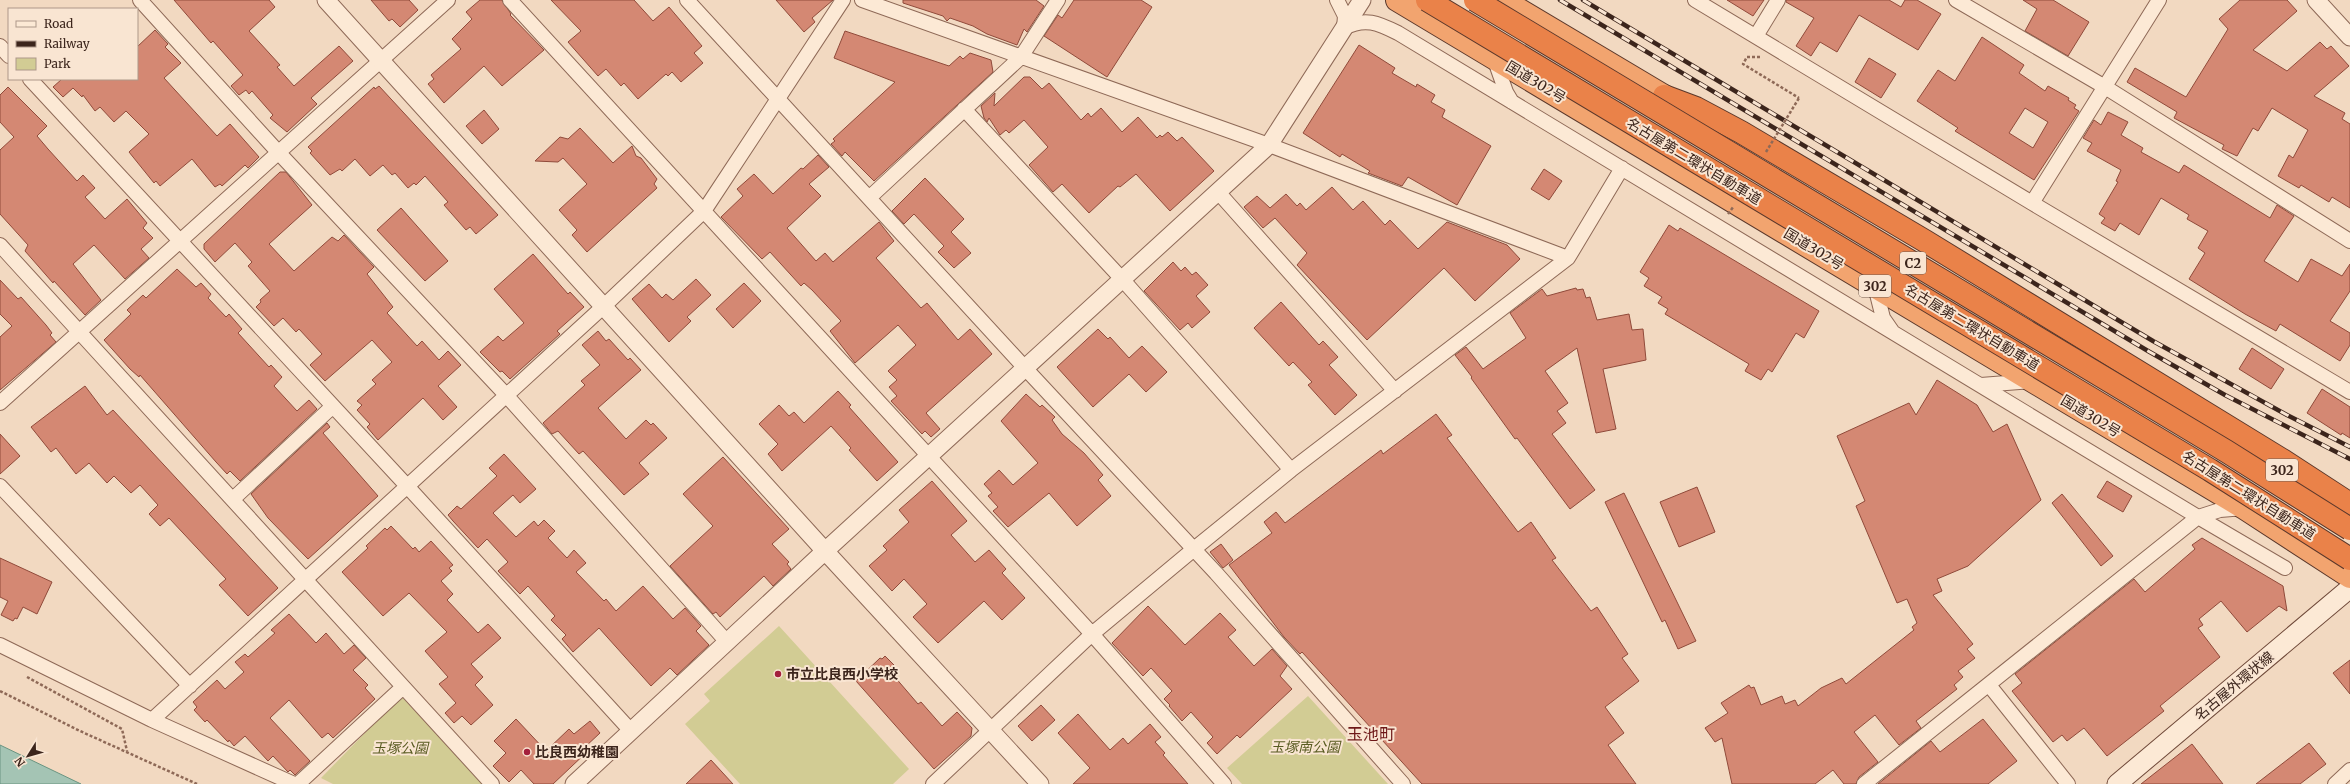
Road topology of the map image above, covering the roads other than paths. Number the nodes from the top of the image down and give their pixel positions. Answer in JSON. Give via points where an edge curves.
{"nodes":[{"id":1,"x":140,"y":0,"type":"edge"},
{"id":2,"x":326,"y":0,"type":"edge"},
{"id":3,"x":448,"y":0,"type":"edge"},
{"id":4,"x":510,"y":0,"type":"edge"},
{"id":5,"x":687,"y":0,"type":"edge"},
{"id":6,"x":843,"y":0,"type":"edge"},
{"id":7,"x":862,"y":0,"type":"edge"},
{"id":8,"x":1058,"y":0,"type":"edge"},
{"id":9,"x":1337,"y":0,"type":"edge"},
{"id":10,"x":1362,"y":0,"type":"edge"},
{"id":11,"x":1397,"y":0,"type":"edge"},
{"id":12,"x":1427,"y":0,"type":"edge"},
{"id":13,"x":1475,"y":0,"type":"edge"},
{"id":14,"x":1503,"y":0,"type":"edge"},
{"id":15,"x":1695,"y":0,"type":"edge"},
{"id":16,"x":1778,"y":0,"type":"edge"},
{"id":17,"x":1956,"y":0,"type":"edge"},
{"id":18,"x":2159,"y":0,"type":"edge"},
{"id":19,"x":2316,"y":0,"type":"edge"},
{"id":20,"x":1344,"y":28,"type":"junction"},
{"id":21,"x":1756,"y":36,"type":"junction"},
{"id":22,"x":2350,"y":37,"type":"edge"},
{"id":23,"x":0,"y":46,"type":"edge"},
{"id":24,"x":8,"y":55,"type":"edge"},
{"id":25,"x":1021,"y":57,"type":"junction"},
{"id":26,"x":1494,"y":58,"type":"junction"},
{"id":27,"x":381,"y":60,"type":"junction"},
{"id":28,"x":31,"y":80,"type":"edge"},
{"id":29,"x":2105,"y":87,"type":"junction"},
{"id":30,"x":1664,"y":96,"type":"junction"},
{"id":31,"x":778,"y":99,"type":"junction"},
{"id":32,"x":1512,"y":102,"type":"junction"},
{"id":33,"x":964,"y":109,"type":"junction"},
{"id":34,"x":1269,"y":145,"type":"junction"},
{"id":35,"x":278,"y":152,"type":"junction"},
{"id":36,"x":1622,"y":168,"type":"junction"},
{"id":37,"x":1218,"y":192,"type":"junction"},
{"id":38,"x":869,"y":198,"type":"junction"},
{"id":39,"x":2032,"y":204,"type":"junction"},
{"id":40,"x":704,"y":211,"type":"junction"},
{"id":41,"x":180,"y":240,"type":"junction"},
{"id":42,"x":2350,"y":241,"type":"edge"},
{"id":43,"x":2,"y":252,"type":"edge"},
{"id":44,"x":1568,"y":258,"type":"junction"},
{"id":45,"x":1122,"y":279,"type":"junction"},
{"id":46,"x":1875,"y":286,"type":"junction"},
{"id":47,"x":604,"y":306,"type":"junction"},
{"id":48,"x":81,"y":331,"type":"junction"},
{"id":49,"x":1895,"y":334,"type":"junction"},
{"id":50,"x":1025,"y":368,"type":"junction"},
{"id":51,"x":2032,"y":381,"type":"junction"},
{"id":52,"x":1981,"y":386,"type":"junction"},
{"id":53,"x":2349,"y":389,"type":"edge"},
{"id":54,"x":1395,"y":391,"type":"junction"},
{"id":55,"x":506,"y":396,"type":"junction"},
{"id":56,"x":0,"y":403,"type":"edge"},
{"id":57,"x":333,"y":406,"type":"junction"},
{"id":58,"x":928,"y":456,"type":"junction"},
{"id":59,"x":1291,"y":470,"type":"junction"},
{"id":60,"x":0,"y":486,"type":"edge"},
{"id":61,"x":407,"y":486,"type":"junction"},
{"id":62,"x":233,"y":500,"type":"junction"},
{"id":63,"x":2350,"y":504,"type":"edge"},
{"id":64,"x":2244,"y":508,"type":"junction"},
{"id":65,"x":2350,"y":514,"type":"edge"},
{"id":66,"x":2198,"y":516,"type":"junction"},
{"id":67,"x":2350,"y":529,"type":"edge"},
{"id":68,"x":1194,"y":549,"type":"junction"},
{"id":69,"x":825,"y":551,"type":"junction"},
{"id":70,"x":2350,"y":560,"type":"edge"},
{"id":71,"x":2285,"y":568,"type":"dead end"},
{"id":72,"x":2350,"y":577,"type":"edge"},
{"id":73,"x":304,"y":578,"type":"junction"},
{"id":74,"x":2350,"y":588,"type":"edge"},
{"id":75,"x":1092,"y":634,"type":"junction"},
{"id":76,"x":727,"y":642,"type":"junction"},
{"id":77,"x":0,"y":645,"type":"edge"},
{"id":78,"x":1989,"y":685,"type":"junction"},
{"id":79,"x":190,"y":686,"type":"junction"},
{"id":80,"x":403,"y":687,"type":"junction"},
{"id":81,"x":152,"y":720,"type":"junction"},
{"id":82,"x":631,"y":731,"type":"junction"},
{"id":83,"x":990,"y":731,"type":"junction"},
{"id":84,"x":2350,"y":770,"type":"edge"},
{"id":85,"x":294,"y":784,"type":"edge"},
{"id":86,"x":298,"y":784,"type":"edge"},
{"id":87,"x":492,"y":784,"type":"edge"},
{"id":88,"x":574,"y":784,"type":"edge"},
{"id":89,"x":933,"y":784,"type":"edge"},
{"id":90,"x":1040,"y":784,"type":"edge"},
{"id":91,"x":1224,"y":784,"type":"edge"},
{"id":92,"x":1403,"y":784,"type":"edge"},
{"id":93,"x":1864,"y":784,"type":"edge"},
{"id":94,"x":2068,"y":784,"type":"edge"},
{"id":95,"x":2117,"y":784,"type":"edge"},
{"id":96,"x":2335,"y":784,"type":"edge"}],
"edges":[{"from":1,"to":35,"type":"street"},
{"from":2,"to":27,"type":"street"},
{"from":3,"to":27,"type":"street"},
{"from":4,"to":40,"type":"street"},
{"from":5,"to":31,"type":"street"},
{"from":6,"to":31,"type":"street"},
{"from":7,"to":25,"type":"street"},
{"from":8,"to":25,"type":"street"},
{"from":9,"to":20,"type":"street","via":[[1345,16]]},
{"from":10,"to":20,"type":"street"},
{"from":11,"to":26,"type":"highway","name":"国道302号","number":"302"},
{"from":12,"to":70,"type":"highway","name":"名古屋第二環状自動車道","number":"C2","bridge":true,"via":[[2210,470]]},
{"from":13,"to":67,"type":"highway","name":"名古屋第二環状自動車道","number":"C2","bridge":true,"via":[[2226,451]]},
{"from":14,"to":30,"type":"highway","number":"302"},
{"from":15,"to":21,"type":"street"},
{"from":16,"to":21,"type":"street"},
{"from":17,"to":29,"type":"street"},
{"from":18,"to":29,"type":"street"},
{"from":19,"to":22,"type":"street"},
{"from":20,"to":32,"type":"street","via":[[1355,23],[1376,22]]},
{"from":20,"to":34,"type":"street"},
{"from":21,"to":39,"type":"street"},
{"from":23,"to":24,"type":"street"},
{"from":25,"to":33,"type":"street"},
{"from":25,"to":34,"type":"street"},
{"from":26,"to":32,"type":"street"},
{"from":26,"to":46,"type":"highway","name":"国道302号","number":"302"},
{"from":27,"to":35,"type":"street"},
{"from":27,"to":47,"type":"street"},
{"from":28,"to":41,"type":"street"},
{"from":29,"to":39,"type":"street"},
{"from":29,"to":42,"type":"street"},
{"from":30,"to":63,"type":"highway","via":[[1696,108],[1747,136],[2128,365]]},
{"from":30,"to":65,"type":"highway","number":"302","via":[[2213,426]]},
{"from":31,"to":38,"type":"street"},
{"from":31,"to":40,"type":"street"},
{"from":32,"to":36,"type":"street"},
{"from":33,"to":38,"type":"street"},
{"from":33,"to":45,"type":"street"},
{"from":34,"to":37,"type":"street"},
{"from":34,"to":44,"type":"street"},
{"from":35,"to":41,"type":"street"},
{"from":35,"to":55,"type":"street"},
{"from":36,"to":44,"type":"street"},
{"from":36,"to":49,"type":"street"},
{"from":37,"to":45,"type":"street"},
{"from":37,"to":54,"type":"street"},
{"from":38,"to":50,"type":"street"},
{"from":39,"to":53,"type":"street"},
{"from":40,"to":47,"type":"street"},
{"from":40,"to":58,"type":"street"},
{"from":41,"to":48,"type":"street"},
{"from":41,"to":57,"type":"street"},
{"from":43,"to":48,"type":"street"},
{"from":44,"to":54,"type":"street"},
{"from":45,"to":50,"type":"street"},
{"from":45,"to":59,"type":"street"},
{"from":46,"to":49,"type":"street","via":[[1885,323]]},
{"from":46,"to":51,"type":"highway","name":"国道302号","number":"302"},
{"from":47,"to":55,"type":"street"},
{"from":47,"to":69,"type":"street"},
{"from":48,"to":56,"type":"street"},
{"from":48,"to":62,"type":"street"},
{"from":49,"to":52,"type":"street"},
{"from":50,"to":58,"type":"street"},
{"from":50,"to":68,"type":"street"},
{"from":51,"to":52,"type":"street"},
{"from":51,"to":64,"type":"highway","name":"国道302号","number":"302"},
{"from":52,"to":66,"type":"street"},
{"from":54,"to":59,"type":"street"},
{"from":55,"to":61,"type":"street"},
{"from":55,"to":76,"type":"street"},
{"from":57,"to":61,"type":"street"},
{"from":57,"to":62,"type":"street"},
{"from":58,"to":69,"type":"street"},
{"from":58,"to":75,"type":"street"},
{"from":59,"to":68,"type":"street"},
{"from":60,"to":79,"type":"street"},
{"from":61,"to":73,"type":"street"},
{"from":61,"to":82,"type":"street"},
{"from":62,"to":73,"type":"street"},
{"from":64,"to":66,"type":"street","via":[[2220,510]]},
{"from":64,"to":72,"type":"highway","name":"国道302号","number":"302"},
{"from":66,"to":71,"type":"street"},
{"from":66,"to":78,"type":"street"},
{"from":68,"to":75,"type":"street"},
{"from":68,"to":92,"type":"street"},
{"from":69,"to":76,"type":"street"},
{"from":69,"to":83,"type":"street"},
{"from":73,"to":79,"type":"street"},
{"from":73,"to":80,"type":"street"},
{"from":74,"to":95,"type":"main road","name":"名古屋外環状線"},
{"from":75,"to":83,"type":"street"},
{"from":75,"to":91,"type":"street"},
{"from":76,"to":82,"type":"street"},
{"from":77,"to":81,"type":"street"},
{"from":78,"to":93,"type":"street"},
{"from":78,"to":94,"type":"street"},
{"from":79,"to":81,"type":"street"},
{"from":80,"to":86,"type":"street"},
{"from":80,"to":87,"type":"street"},
{"from":81,"to":85,"type":"street"},
{"from":82,"to":88,"type":"street"},
{"from":83,"to":89,"type":"street"},
{"from":83,"to":90,"type":"street"},
{"from":84,"to":96,"type":"street"}]}
